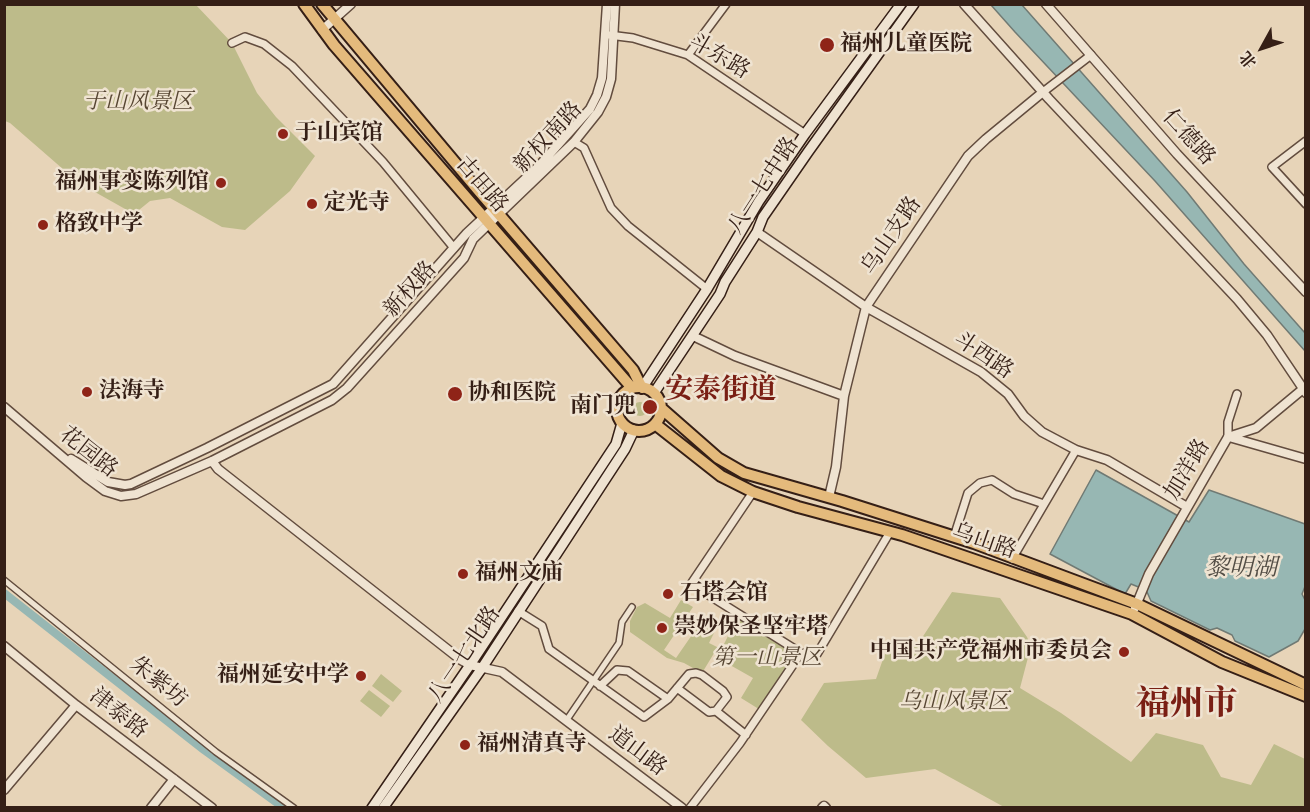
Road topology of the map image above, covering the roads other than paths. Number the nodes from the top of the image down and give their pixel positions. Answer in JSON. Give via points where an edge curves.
{"nodes":[{"id":1,"x":304,"y":4,"type":"edge"},
{"id":2,"x":322,"y":4,"type":"edge"},
{"id":3,"x":351,"y":4,"type":"edge"},
{"id":4,"x":607,"y":4,"type":"edge"},
{"id":5,"x":615,"y":4,"type":"edge"},
{"id":6,"x":726,"y":4,"type":"edge"},
{"id":7,"x":902,"y":4,"type":"edge"},
{"id":8,"x":914,"y":4,"type":"edge"},
{"id":9,"x":964,"y":4,"type":"edge"},
{"id":10,"x":1046,"y":4,"type":"edge"},
{"id":11,"x":334,"y":20,"type":"junction"},
{"id":12,"x":322,"y":30,"type":"junction"},
{"id":13,"x":610,"y":35,"type":"junction"},
{"id":14,"x":232,"y":43,"type":"dead end"},
{"id":15,"x":688,"y":55,"type":"junction"},
{"id":16,"x":1090,"y":55,"type":"junction"},
{"id":17,"x":1043,"y":92,"type":"junction"},
{"id":18,"x":805,"y":134,"type":"junction"},
{"id":19,"x":1305,"y":141,"type":"edge"},
{"id":20,"x":574,"y":142,"type":"junction"},
{"id":21,"x":1305,"y":204,"type":"edge"},
{"id":22,"x":496,"y":211,"type":"junction"},
{"id":23,"x":485,"y":220,"type":"junction"},
{"id":24,"x":757,"y":232,"type":"junction"},
{"id":25,"x":454,"y":248,"type":"junction"},
{"id":26,"x":707,"y":289,"type":"junction"},
{"id":27,"x":1305,"y":292,"type":"edge"},
{"id":28,"x":866,"y":307,"type":"junction"},
{"id":29,"x":693,"y":336,"type":"junction"},
{"id":30,"x":339,"y":377,"type":"joint"},
{"id":31,"x":347,"y":388,"type":"joint"},
{"id":32,"x":637,"y":388,"type":"junction"},
{"id":33,"x":1304,"y":390,"type":"edge"},
{"id":34,"x":654,"y":393,"type":"junction"},
{"id":35,"x":1237,"y":394,"type":"dead end"},
{"id":36,"x":844,"y":396,"type":"junction"},
{"id":37,"x":4,"y":407,"type":"edge"},
{"id":38,"x":661,"y":408,"type":"junction"},
{"id":39,"x":622,"y":423,"type":"junction"},
{"id":40,"x":655,"y":424,"type":"junction"},
{"id":41,"x":634,"y":430,"type":"junction"},
{"id":42,"x":1228,"y":437,"type":"junction"},
{"id":43,"x":42,"y":441,"type":"junction"},
{"id":44,"x":1076,"y":450,"type":"junction"},
{"id":45,"x":1305,"y":459,"type":"edge"},
{"id":46,"x":212,"y":461,"type":"junction"},
{"id":47,"x":753,"y":492,"type":"junction"},
{"id":48,"x":830,"y":497,"type":"junction"},
{"id":49,"x":1044,"y":504,"type":"junction"},
{"id":50,"x":1187,"y":507,"type":"junction"},
{"id":51,"x":890,"y":532,"type":"junction"},
{"id":52,"x":954,"y":537,"type":"junction"},
{"id":53,"x":1012,"y":559,"type":"junction"},
{"id":54,"x":4,"y":579,"type":"edge"},
{"id":55,"x":632,"y":608,"type":"dead end"},
{"id":56,"x":1134,"y":609,"type":"junction"},
{"id":57,"x":518,"y":611,"type":"junction"},
{"id":58,"x":4,"y":646,"type":"edge"},
{"id":59,"x":801,"y":652,"type":"junction"},
{"id":60,"x":470,"y":665,"type":"junction"},
{"id":61,"x":482,"y":668,"type":"junction"},
{"id":62,"x":597,"y":684,"type":"junction"},
{"id":63,"x":1305,"y":685,"type":"edge"},
{"id":64,"x":677,"y":688,"type":"junction"},
{"id":65,"x":1305,"y":696,"type":"edge"},
{"id":66,"x":668,"y":699,"type":"junction"},
{"id":67,"x":76,"y":705,"type":"junction"},
{"id":68,"x":716,"y":711,"type":"junction"},
{"id":69,"x":566,"y":721,"type":"junction"},
{"id":70,"x":746,"y":735,"type":"junction"},
{"id":71,"x":174,"y":779,"type":"junction"},
{"id":72,"x":4,"y":790,"type":"edge"},
{"id":73,"x":151,"y":807,"type":"edge"},
{"id":74,"x":212,"y":807,"type":"edge"},
{"id":75,"x":294,"y":807,"type":"edge"},
{"id":76,"x":372,"y":807,"type":"edge"},
{"id":77,"x":383,"y":807,"type":"edge"},
{"id":78,"x":682,"y":807,"type":"edge"},
{"id":79,"x":690,"y":807,"type":"edge"}],
"edges":[{"from":1,"to":12,"type":"main road","name":"古田路"},
{"from":2,"to":11,"type":"main road","name":"古田路"},
{"from":3,"to":11,"type":"street"},
{"from":4,"to":13,"type":"street","name":"新权南路"},
{"from":5,"to":13,"type":"street","name":"新权南路"},
{"from":6,"to":15,"type":"street"},
{"from":7,"to":18,"type":"main road","name":"八一七中路"},
{"from":8,"to":24,"type":"main road","name":"八一七中路","via":[[801,161]]},
{"from":9,"to":17,"type":"street"},
{"from":10,"to":16,"type":"street","name":"仁德路"},
{"from":11,"to":12,"type":"street"},
{"from":11,"to":22,"type":"main road","name":"古田路"},
{"from":12,"to":23,"type":"main road","name":"古田路"},
{"from":13,"to":15,"type":"street","name":"斗东路"},
{"from":13,"to":20,"type":"street","name":"新权南路","via":[[612,79],[606,97]]},
{"from":13,"to":22,"type":"street","name":"新权南路","via":[[602,78],[590,109]]},
{"from":14,"to":25,"type":"street","via":[[245,37],[255,40],[292,66],[383,162]]},
{"from":15,"to":18,"type":"street","name":"斗东路"},
{"from":16,"to":17,"type":"street","name":"乌山支路"},
{"from":16,"to":27,"type":"street","name":"仁德路"},
{"from":17,"to":28,"type":"street","name":"乌山支路","via":[[968,156]]},
{"from":17,"to":33,"type":"street","via":[[1237,299],[1267,334]]},
{"from":18,"to":26,"type":"main road","name":"八一七中路","via":[[759,201]]},
{"from":19,"to":21,"type":"street","via":[[1272,167]]},
{"from":20,"to":22,"type":"street","name":"新权南路"},
{"from":20,"to":26,"type":"street","via":[[584,148],[611,208]]},
{"from":22,"to":23,"type":"street","name":"新权路"},
{"from":22,"to":32,"type":"main road","name":"古田路","via":[[633,370]]},
{"from":23,"to":25,"type":"street","name":"新权路"},
{"from":23,"to":31,"type":"street","name":"新权路","via":[[464,258]]},
{"from":23,"to":32,"type":"main road","name":"古田路"},
{"from":24,"to":28,"type":"street","name":"斗西路"},
{"from":24,"to":29,"type":"main road","name":"八一七中路"},
{"from":25,"to":30,"type":"street","name":"新权路"},
{"from":26,"to":32,"type":"main road","name":"八一七中路"},
{"from":28,"to":36,"type":"street","name":"乌山支路"},
{"from":28,"to":44,"type":"street","name":"斗西路","via":[[981,372],[1008,394],[1033,425]]},
{"from":29,"to":34,"type":"main road","name":"八一七中路"},
{"from":29,"to":36,"type":"street","via":[[735,356]]},
{"from":30,"to":43,"type":"street","name":"花园路","via":[[323,390],[131,484],[102,479]]},
{"from":31,"to":46,"type":"street","name":"花园路","via":[[332,400]]},
{"from":32,"to":34,"type":"main road"},
{"from":32,"to":39,"type":"main road","via":[[618,403]]},
{"from":33,"to":42,"type":"street","name":"加洋路","via":[[1256,428]]},
{"from":34,"to":38,"type":"main road"},
{"from":35,"to":42,"type":"street","via":[[1228,422]]},
{"from":36,"to":48,"type":"street","name":"乌山支路"},
{"from":37,"to":43,"type":"street"},
{"from":38,"to":40,"type":"main road"},
{"from":38,"to":48,"type":"main road","name":"乌山路","via":[[718,458],[744,473]]},
{"from":39,"to":41,"type":"main road"},
{"from":39,"to":60,"type":"main road","via":[[616,444]]},
{"from":40,"to":41,"type":"main road","via":[[645,430]]},
{"from":40,"to":47,"type":"main road","name":"乌山路","via":[[721,476]]},
{"from":41,"to":57,"type":"main road","name":"八一七北路"},
{"from":42,"to":45,"type":"street"},
{"from":42,"to":50,"type":"street","name":"加洋路"},
{"from":43,"to":46,"type":"street","name":"花园路","via":[[105,491],[122,495],[136,494]]},
{"from":44,"to":49,"type":"street"},
{"from":44,"to":50,"type":"street","name":"斗西路","via":[[1107,460]]},
{"from":46,"to":60,"type":"street"},
{"from":47,"to":51,"type":"main road","name":"乌山路"},
{"from":47,"to":59,"type":"street","via":[[691,584]]},
{"from":48,"to":52,"type":"main road","name":"乌山路"},
{"from":49,"to":52,"type":"street","via":[[1014,494],[992,480],[980,483],[968,493]]},
{"from":49,"to":53,"type":"street"},
{"from":50,"to":56,"type":"street","name":"加洋路","via":[[1141,588]]},
{"from":51,"to":56,"type":"main road","name":"乌山路"},
{"from":51,"to":59,"type":"street","via":[[817,654]]},
{"from":52,"to":53,"type":"main road","name":"乌山路"},
{"from":53,"to":56,"type":"main road","name":"乌山路"},
{"from":54,"to":75,"type":"street","name":"朱紫坊","via":[[216,752]]},
{"from":55,"to":62,"type":"street","via":[[622,622],[619,643]]},
{"from":56,"to":63,"type":"main road","name":"乌山路"},
{"from":56,"to":65,"type":"main road","name":"乌山路","via":[[1222,662]]},
{"from":57,"to":61,"type":"main road","name":"八一七北路"},
{"from":57,"to":62,"type":"street","via":[[542,626],[549,649]]},
{"from":58,"to":67,"type":"street","name":"津泰路"},
{"from":59,"to":70,"type":"street"},
{"from":60,"to":61,"type":"street","name":"道山路"},
{"from":60,"to":76,"type":"main road"},
{"from":61,"to":69,"type":"street","name":"道山路","via":[[502,672]]},
{"from":61,"to":77,"type":"main road","name":"八一七北路"},
{"from":62,"to":66,"type":"street","via":[[617,670],[628,671]]},
{"from":62,"to":66,"type":"street","via":[[644,717]]},
{"from":62,"to":69,"type":"street"},
{"from":64,"to":66,"type":"street"},
{"from":64,"to":68,"type":"street","via":[[709,712]]},
{"from":64,"to":68,"type":"street","via":[[689,674],[702,675],[727,697]]},
{"from":67,"to":71,"type":"street","name":"津泰路"},
{"from":67,"to":72,"type":"street"},
{"from":68,"to":70,"type":"street"},
{"from":69,"to":78,"type":"street","name":"道山路"},
{"from":70,"to":79,"type":"street"},
{"from":71,"to":73,"type":"street"},
{"from":71,"to":74,"type":"street","name":"津泰路"}]}
